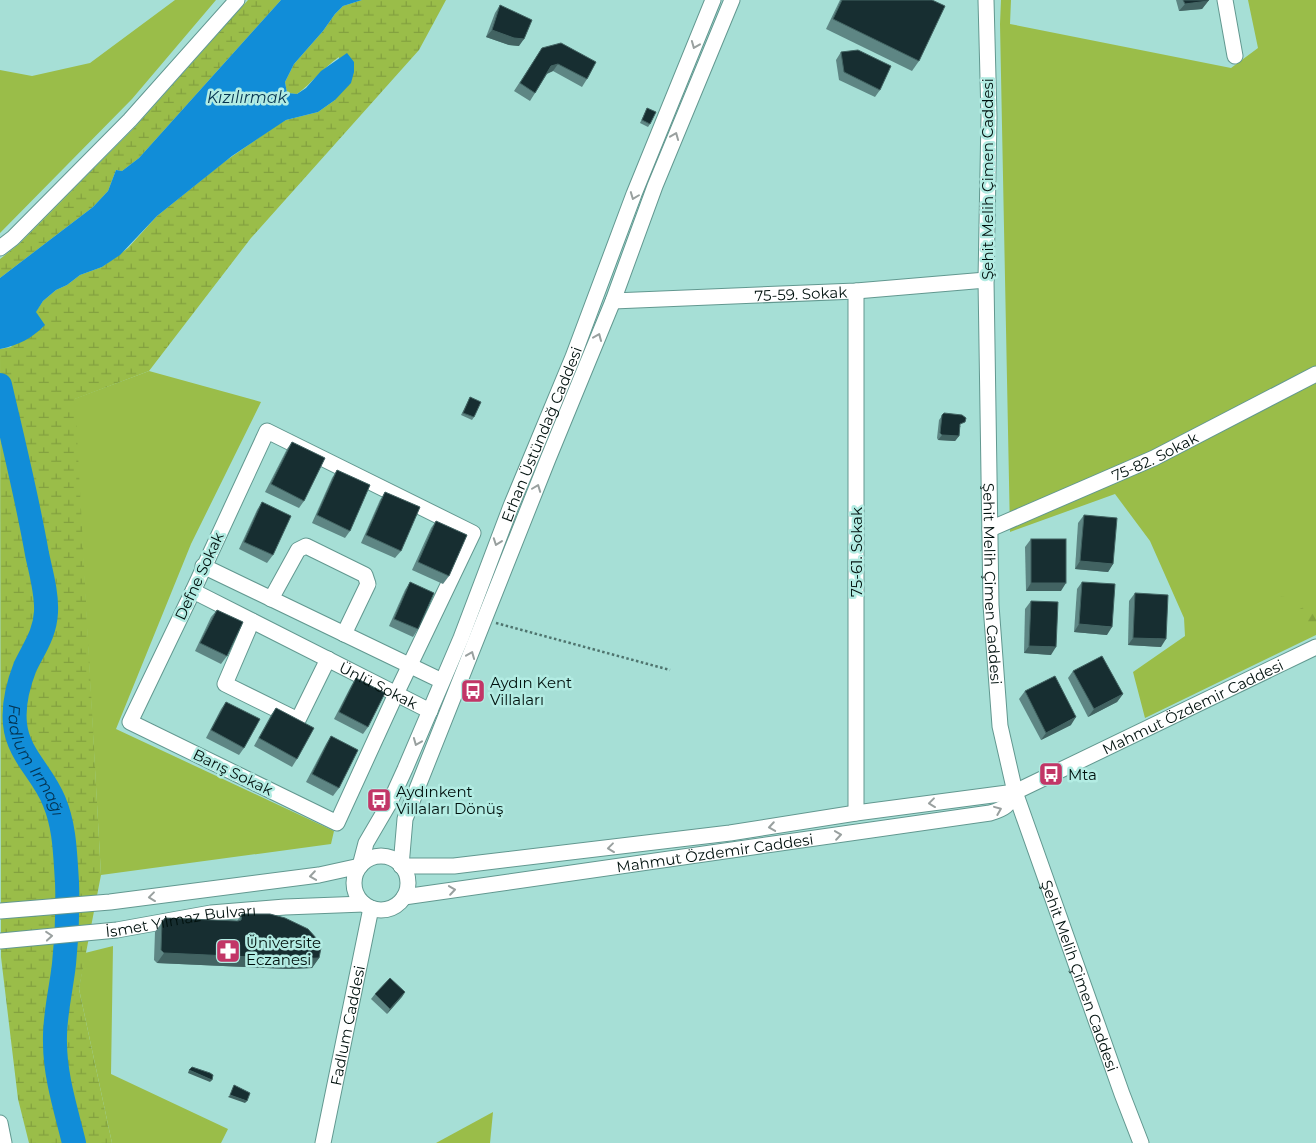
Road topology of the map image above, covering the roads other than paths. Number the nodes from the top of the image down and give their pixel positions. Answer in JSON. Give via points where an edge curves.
{"nodes":[{"id":1,"x":237,"y":0,"type":"edge"},
{"id":2,"x":713,"y":0,"type":"edge"},
{"id":3,"x":732,"y":0,"type":"edge"},
{"id":4,"x":986,"y":0,"type":"edge"},
{"id":5,"x":1225,"y":0,"type":"edge"},
{"id":6,"x":1235,"y":56,"type":"dead end"},
{"id":7,"x":0,"y":248,"type":"edge"},
{"id":8,"x":986,"y":280,"type":"junction"},
{"id":9,"x":856,"y":291,"type":"junction"},
{"id":10,"x":613,"y":301,"type":"junction"},
{"id":11,"x":1316,"y":374,"type":"edge"},
{"id":12,"x":990,"y":530,"type":"junction"},
{"id":13,"x":203,"y":566,"type":"junction"},
{"id":14,"x":193,"y":591,"type":"junction"},
{"id":15,"x":271,"y":599,"type":"junction"},
{"id":16,"x":252,"y":621,"type":"junction"},
{"id":17,"x":344,"y":634,"type":"junction"},
{"id":18,"x":1316,"y":647,"type":"edge"},
{"id":19,"x":328,"y":659,"type":"junction"},
{"id":20,"x":410,"y":666,"type":"junction"},
{"id":21,"x":442,"y":681,"type":"junction"},
{"id":22,"x":396,"y":694,"type":"junction"},
{"id":23,"x":430,"y":711,"type":"junction"},
{"id":24,"x":130,"y":722,"type":"joint"},
{"id":25,"x":1015,"y":792,"type":"junction"},
{"id":26,"x":856,"y":813,"type":"junction"},
{"id":27,"x":360,"y":866,"type":"junction"},
{"id":28,"x":401,"y":866,"type":"junction"},
{"id":29,"x":404,"y":897,"type":"junction"},
{"id":30,"x":367,"y":906,"type":"junction"},
{"id":31,"x":0,"y":910,"type":"edge"},
{"id":32,"x":0,"y":941,"type":"edge"},
{"id":33,"x":0,"y":1123,"type":"edge"},
{"id":34,"x":4,"y":1143,"type":"edge"},
{"id":35,"x":323,"y":1143,"type":"edge"},
{"id":36,"x":1142,"y":1143,"type":"edge"}],
"edges":[{"from":1,"to":7,"type":"street","via":[[130,120]]},
{"from":2,"to":21,"type":"street","name":"Erhan Üstündağ Caddesi","one_way":true},
{"from":10,"to":3,"type":"street","name":"Erhan Üstündağ Caddesi","one_way":true,"via":[[655,186]]},
{"from":4,"to":8,"type":"street","name":"Şehit Melih Çimen Caddesi"},
{"from":5,"to":6,"type":"street"},
{"from":8,"to":9,"type":"street","name":"75-59. Sokak"},
{"from":8,"to":12,"type":"street","name":"Şehit Melih Çimen Caddesi"},
{"from":9,"to":10,"type":"street","name":"75-59. Sokak"},
{"from":9,"to":26,"type":"street","name":"75-61. Sokak"},
{"from":28,"to":10,"type":"street","name":"Erhan Üstündağ Caddesi","one_way":true,"via":[[405,819]]},
{"from":11,"to":12,"type":"street","name":"75-82. Sokak","via":[[1154,458]]},
{"from":12,"to":25,"type":"street","name":"Şehit Melih Çimen Caddesi","via":[[991,605],[1000,726]]},
{"from":13,"to":14,"type":"street","name":"Defne Sokak"},
{"from":13,"to":15,"type":"street","name":"Ünlü Sokak"},
{"from":13,"to":20,"type":"street","name":"Defne Sokak","via":[[267,431],[472,534]]},
{"from":14,"to":16,"type":"street","name":"Ünlü Sokak"},
{"from":14,"to":24,"type":"street","name":"Defne Sokak"},
{"from":15,"to":17,"type":"street","name":"Ünlü Sokak"},
{"from":15,"to":17,"type":"street","via":[[298,550],[306,546],[365,575],[368,584]]},
{"from":16,"to":19,"type":"street","name":"Ünlü Sokak"},
{"from":16,"to":19,"type":"street","name":"Ünlü Sokak","via":[[225,684],[298,720]]},
{"from":17,"to":20,"type":"street","name":"Ünlü Sokak"},
{"from":18,"to":25,"type":"street","name":"Mahmut Özdemir Caddesi"},
{"from":19,"to":22,"type":"street","name":"Ünlü Sokak"},
{"from":20,"to":21,"type":"street","name":"Ünlü Sokak"},
{"from":20,"to":22,"type":"street"},
{"from":21,"to":23,"type":"street","name":"Erhan Üstündağ Caddesi"},
{"from":22,"to":23,"type":"street","name":"Ünlü Sokak"},
{"from":22,"to":24,"type":"street","name":"Barış Sokak","via":[[337,823]]},
{"from":23,"to":27,"type":"street","name":"Erhan Üstündağ Caddesi","one_way":true,"via":[[390,802],[366,844]]},
{"from":25,"to":26,"type":"street","name":"Mahmut Özdemir Caddesi","one_way":true},
{"from":29,"to":25,"type":"street","name":"Mahmut Özdemir Caddesi","one_way":true,"via":[[990,813],[1011,803]]},
{"from":25,"to":36,"type":"street","name":"Şehit Melih Çimen Caddesi"},
{"from":26,"to":28,"type":"street","name":"Mahmut Özdemir Caddesi","one_way":true,"via":[[730,833],[473,864]]},
{"from":27,"to":28,"type":"street","via":[[367,860],[382,857]]},
{"from":27,"to":30,"type":"street","via":[[354,882],[355,890]]},
{"from":27,"to":31,"type":"street","name":"İsmet Yılmaz Bulvarı","one_way":true,"via":[[320,875],[110,902]]},
{"from":28,"to":29,"type":"street","via":[[408,880]]},
{"from":29,"to":30,"type":"street","via":[[390,909]]},
{"from":32,"to":30,"type":"street","name":"İsmet Yılmaz Bulvarı","one_way":true,"via":[[117,930],[211,913],[285,907]]},
{"from":30,"to":35,"type":"street","name":"Fadlum Caddesi"},
{"from":33,"to":34,"type":"street"}]}
